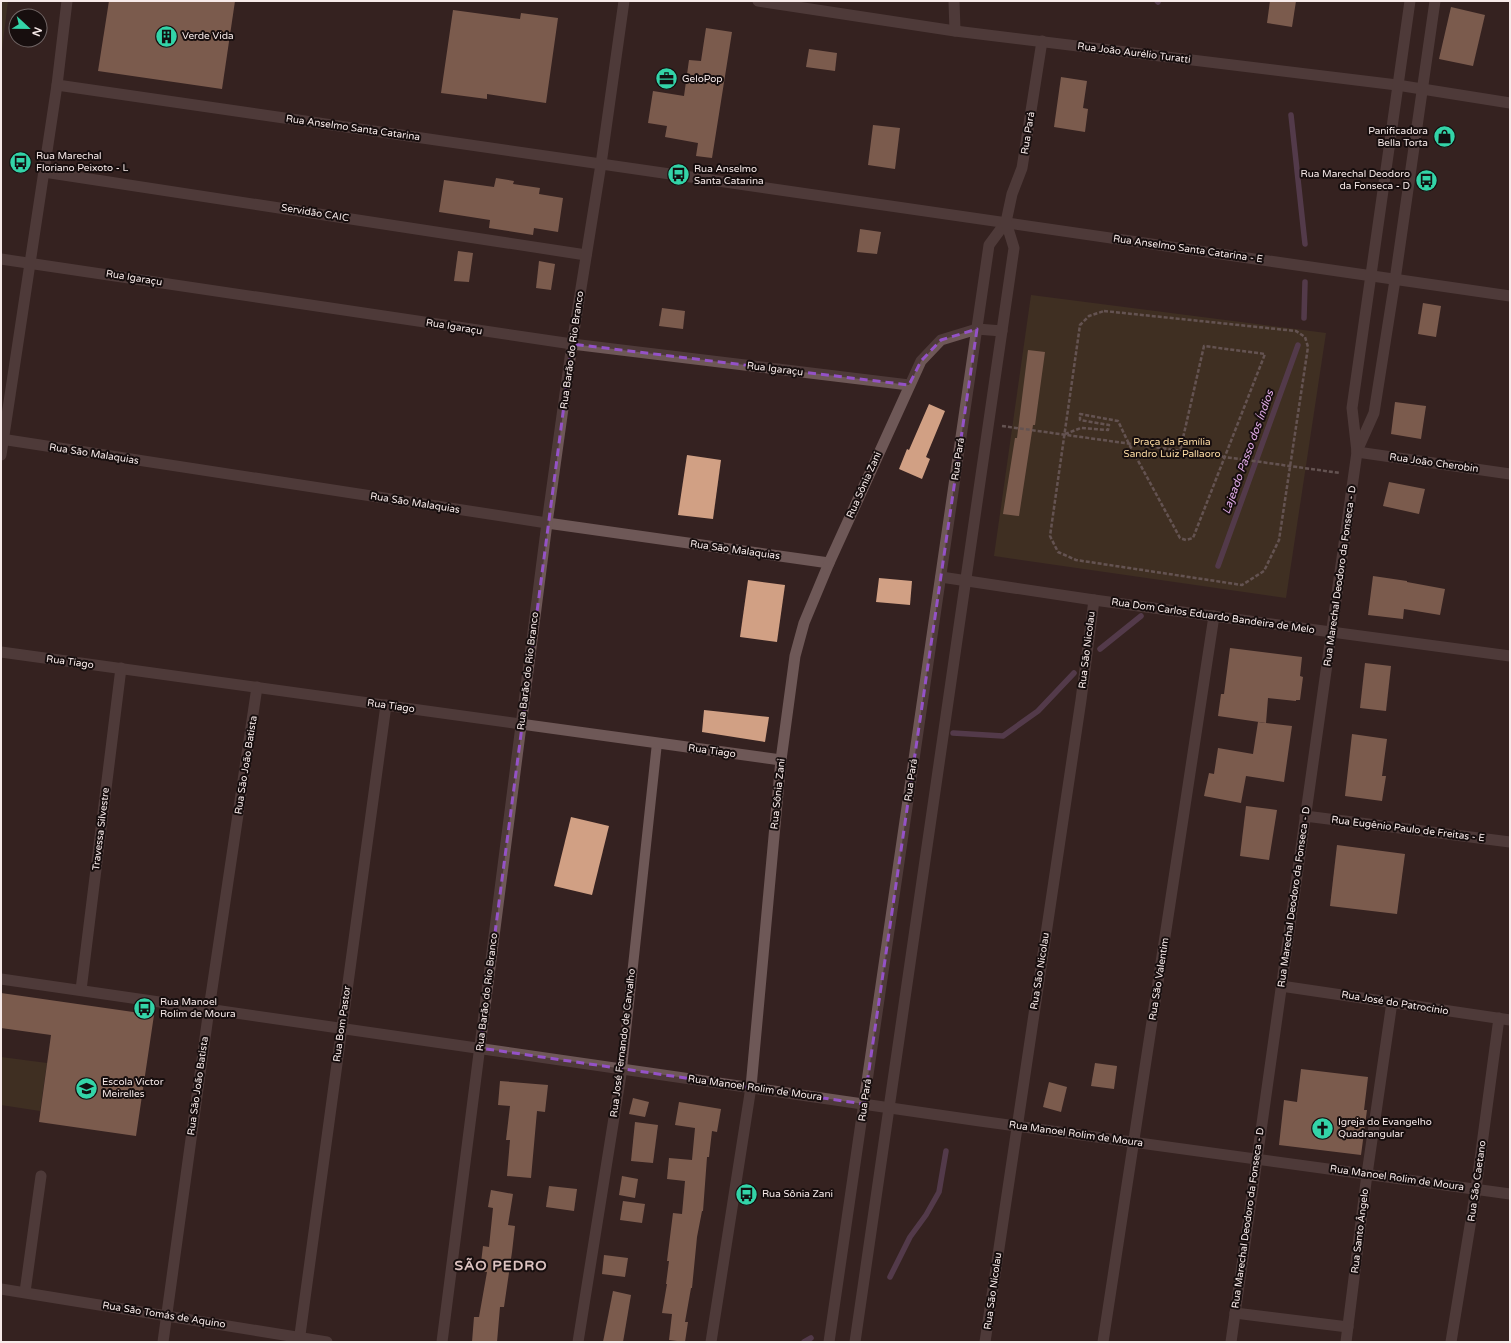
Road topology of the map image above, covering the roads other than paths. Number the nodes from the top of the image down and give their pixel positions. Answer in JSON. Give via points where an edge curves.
{"nodes":[{"id":1,"x":67,"y":1,"type":"edge"},
{"id":2,"x":624,"y":1,"type":"edge"},
{"id":3,"x":758,"y":1,"type":"edge"},
{"id":4,"x":954,"y":1,"type":"edge"},
{"id":5,"x":1410,"y":1,"type":"edge"},
{"id":6,"x":1435,"y":1,"type":"edge"},
{"id":7,"x":955,"y":31,"type":"junction"},
{"id":8,"x":1042,"y":41,"type":"junction"},
{"id":9,"x":57,"y":85,"type":"junction"},
{"id":10,"x":1397,"y":85,"type":"junction"},
{"id":11,"x":1422,"y":89,"type":"junction"},
{"id":12,"x":1510,"y":103,"type":"edge"},
{"id":13,"x":601,"y":164,"type":"junction"},
{"id":14,"x":44,"y":172,"type":"junction"},
{"id":15,"x":1006,"y":222,"type":"junction"},
{"id":16,"x":586,"y":255,"type":"junction"},
{"id":17,"x":1,"y":259,"type":"edge"},
{"id":18,"x":31,"y":263,"type":"junction"},
{"id":19,"x":1371,"y":276,"type":"junction"},
{"id":20,"x":1396,"y":280,"type":"junction"},
{"id":21,"x":1510,"y":296,"type":"edge"},
{"id":22,"x":977,"y":329,"type":"junction"},
{"id":23,"x":1002,"y":331,"type":"junction"},
{"id":24,"x":572,"y":344,"type":"junction"},
{"id":25,"x":908,"y":385,"type":"junction"},
{"id":26,"x":2,"y":440,"type":"edge"},
{"id":27,"x":1357,"y":452,"type":"junction"},
{"id":28,"x":1,"y":455,"type":"edge"},
{"id":29,"x":1510,"y":474,"type":"edge"},
{"id":30,"x":547,"y":523,"type":"junction"},
{"id":31,"x":829,"y":563,"type":"junction"},
{"id":32,"x":941,"y":577,"type":"junction"},
{"id":33,"x":966,"y":581,"type":"junction"},
{"id":34,"x":1094,"y":600,"type":"junction"},
{"id":35,"x":1214,"y":616,"type":"junction"},
{"id":36,"x":1332,"y":632,"type":"junction"},
{"id":37,"x":1,"y":652,"type":"edge"},
{"id":38,"x":1510,"y":656,"type":"edge"},
{"id":39,"x":121,"y":668,"type":"junction"},
{"id":40,"x":257,"y":687,"type":"junction"},
{"id":41,"x":386,"y":705,"type":"junction"},
{"id":42,"x":521,"y":724,"type":"junction"},
{"id":43,"x":657,"y":743,"type":"junction"},
{"id":44,"x":781,"y":760,"type":"junction"},
{"id":45,"x":1305,"y":816,"type":"junction"},
{"id":46,"x":1510,"y":842,"type":"edge"},
{"id":47,"x":1,"y":979,"type":"edge"},
{"id":48,"x":1281,"y":986,"type":"junction"},
{"id":49,"x":81,"y":990,"type":"junction"},
{"id":50,"x":1392,"y":1002,"type":"junction"},
{"id":51,"x":209,"y":1009,"type":"junction"},
{"id":52,"x":1504,"y":1019,"type":"edge"},
{"id":53,"x":342,"y":1028,"type":"junction"},
{"id":54,"x":480,"y":1048,"type":"junction"},
{"id":55,"x":622,"y":1068,"type":"junction"},
{"id":56,"x":751,"y":1087,"type":"junction"},
{"id":57,"x":864,"y":1104,"type":"junction"},
{"id":58,"x":889,"y":1107,"type":"junction"},
{"id":59,"x":1017,"y":1126,"type":"junction"},
{"id":60,"x":1134,"y":1142,"type":"junction"},
{"id":61,"x":1257,"y":1159,"type":"junction"},
{"id":62,"x":1367,"y":1174,"type":"junction"},
{"id":63,"x":41,"y":1176,"type":"dead end"},
{"id":64,"x":1476,"y":1189,"type":"junction"},
{"id":65,"x":1510,"y":1194,"type":"edge"},
{"id":66,"x":1,"y":1289,"type":"edge"},
{"id":67,"x":25,"y":1292,"type":"junction"},
{"id":68,"x":1235,"y":1314,"type":"junction"},
{"id":69,"x":166,"y":1316,"type":"junction"},
{"id":70,"x":1348,"y":1327,"type":"junction"},
{"id":71,"x":299,"y":1340,"type":"edge"},
{"id":72,"x":163,"y":1342,"type":"edge"},
{"id":73,"x":327,"y":1342,"type":"edge"},
{"id":74,"x":442,"y":1342,"type":"edge"},
{"id":75,"x":578,"y":1342,"type":"edge"},
{"id":76,"x":711,"y":1342,"type":"edge"},
{"id":77,"x":829,"y":1342,"type":"edge"},
{"id":78,"x":855,"y":1342,"type":"edge"},
{"id":79,"x":985,"y":1342,"type":"edge"},
{"id":80,"x":1103,"y":1342,"type":"edge"},
{"id":81,"x":1231,"y":1342,"type":"edge"},
{"id":82,"x":1346,"y":1342,"type":"edge"},
{"id":83,"x":1451,"y":1342,"type":"edge"}],
"edges":[{"from":1,"to":9,"type":"street"},
{"from":2,"to":13,"type":"street","name":"Rua Barão do Rio Branco"},
{"from":3,"to":7,"type":"street","name":"Rua João Aurélio Turatti"},
{"from":4,"to":7,"type":"street"},
{"from":5,"to":10,"type":"street","name":"Rua Marechal Deodoro da Fonseca - D"},
{"from":6,"to":11,"type":"street","name":"Rua Marechal Deodoro da Fonseca - D"},
{"from":7,"to":8,"type":"street","name":"Rua João Aurélio Turatti"},
{"from":8,"to":10,"type":"street","name":"Rua João Aurélio Turatti"},
{"from":8,"to":15,"type":"street","name":"Rua Pará","via":[[1022,168],[1012,194]]},
{"from":9,"to":13,"type":"street","name":"Rua Anselmo Santa Catarina"},
{"from":9,"to":14,"type":"street"},
{"from":10,"to":11,"type":"street","name":"Rua João Aurélio Turatti"},
{"from":10,"to":19,"type":"street","name":"Rua Marechal Deodoro da Fonseca - D"},
{"from":11,"to":12,"type":"street","name":"Rua João Aurélio Turatti"},
{"from":11,"to":20,"type":"street","name":"Rua Marechal Deodoro da Fonseca - D"},
{"from":13,"to":15,"type":"street","name":"Rua Anselmo Santa Catarina"},
{"from":13,"to":16,"type":"street","name":"Rua Barão do Rio Branco"},
{"from":14,"to":16,"type":"street","name":"Servidão CAIC"},
{"from":14,"to":18,"type":"street"},
{"from":15,"to":19,"type":"street","name":"Rua Anselmo Santa Catarina - E"},
{"from":15,"to":22,"type":"street","name":"Rua Pará","via":[[989,245]]},
{"from":15,"to":23,"type":"street","name":"Rua Pará","via":[[1014,248]]},
{"from":16,"to":24,"type":"street","name":"Rua Barão do Rio Branco"},
{"from":17,"to":18,"type":"street","name":"Rua Igaraçu"},
{"from":18,"to":24,"type":"street","name":"Rua Igaraçu"},
{"from":18,"to":26,"type":"street"},
{"from":19,"to":20,"type":"street"},
{"from":19,"to":27,"type":"street","name":"Rua Marechal Deodoro da Fonseca - D","via":[[1352,408]]},
{"from":20,"to":21,"type":"street"},
{"from":20,"to":27,"type":"street","name":"Rua Marechal Deodoro da Fonseca - D","via":[[1374,413]]},
{"from":22,"to":23,"type":"street","name":"Rua Sônia Zani"},
{"from":22,"to":25,"type":"street","name":"Rua Sônia Zani","via":[[941,340],[921,361]]},
{"from":22,"to":32,"type":"street","name":"Rua Pará"},
{"from":23,"to":33,"type":"street","name":"Rua Pará"},
{"from":24,"to":25,"type":"street","name":"Rua Igaraçu"},
{"from":24,"to":30,"type":"street","name":"Rua Barão do Rio Branco"},
{"from":25,"to":31,"type":"street","name":"Rua Sônia Zani"},
{"from":26,"to":28,"type":"street"},
{"from":26,"to":30,"type":"street","name":"Rua São Malaquias"},
{"from":27,"to":29,"type":"street","name":"Rua João Cherobin"},
{"from":27,"to":36,"type":"street","name":"Rua Marechal Deodoro da Fonseca - D"},
{"from":30,"to":31,"type":"street","name":"Rua São Malaquias"},
{"from":30,"to":42,"type":"street","name":"Rua Barão do Rio Branco"},
{"from":31,"to":44,"type":"street","name":"Rua Sônia Zani","via":[[804,622],[795,656]]},
{"from":32,"to":33,"type":"street","name":"Rua Dom Carlos Eduardo Bandeira de Melo"},
{"from":32,"to":57,"type":"street","name":"Rua Pará"},
{"from":33,"to":34,"type":"street","name":"Rua Dom Carlos Eduardo Bandeira de Melo"},
{"from":33,"to":58,"type":"street","name":"Rua Pará"},
{"from":34,"to":35,"type":"street","name":"Rua Dom Carlos Eduardo Bandeira de Melo"},
{"from":34,"to":59,"type":"street","name":"Rua São Nicolau"},
{"from":35,"to":36,"type":"street","name":"Rua Dom Carlos Eduardo Bandeira de Melo"},
{"from":35,"to":60,"type":"street","name":"Rua São Valentim"},
{"from":36,"to":38,"type":"street","name":"Rua Dom Carlos Eduardo Bandeira de Melo"},
{"from":36,"to":45,"type":"street","name":"Rua Marechal Deodoro da Fonseca - D"},
{"from":37,"to":39,"type":"street","name":"Rua Tiago"},
{"from":39,"to":40,"type":"street","name":"Rua Tiago"},
{"from":39,"to":49,"type":"street","name":"Travessa Silvestre"},
{"from":40,"to":41,"type":"street","name":"Rua Tiago"},
{"from":40,"to":51,"type":"street","name":"Rua São João Batista"},
{"from":41,"to":42,"type":"street","name":"Rua Tiago"},
{"from":41,"to":53,"type":"street","name":"Rua Bom Pastor"},
{"from":42,"to":43,"type":"street","name":"Rua Tiago"},
{"from":42,"to":54,"type":"street","name":"Rua Barão do Rio Branco"},
{"from":43,"to":44,"type":"street","name":"Rua Tiago"},
{"from":43,"to":55,"type":"lane","name":"Rua José Fernando de Carvalho"},
{"from":44,"to":56,"type":"street","name":"Rua Sônia Zani"},
{"from":45,"to":46,"type":"street","name":"Rua Eugênio Paulo de Freitas - E"},
{"from":45,"to":48,"type":"street","name":"Rua Marechal Deodoro da Fonseca - D"},
{"from":47,"to":49,"type":"street","name":"Rua Manoel Rolim de Moura"},
{"from":48,"to":50,"type":"street","name":"Rua José do Patrocínio"},
{"from":48,"to":61,"type":"street","name":"Rua Marechal Deodoro da Fonseca - D"},
{"from":49,"to":51,"type":"street","name":"Rua Manoel Rolim de Moura"},
{"from":50,"to":52,"type":"street","name":"Rua José do Patrocínio"},
{"from":50,"to":62,"type":"street","name":"Rua Santo Ângelo"},
{"from":51,"to":53,"type":"street","name":"Rua Manoel Rolim de Moura"},
{"from":51,"to":69,"type":"street","name":"Rua São João Batista"},
{"from":52,"to":64,"type":"street","name":"Rua São Caetano"},
{"from":53,"to":54,"type":"street","name":"Rua Manoel Rolim de Moura"},
{"from":53,"to":71,"type":"street","name":"Rua Bom Pastor"},
{"from":54,"to":55,"type":"street","name":"Rua Manoel Rolim de Moura"},
{"from":54,"to":74,"type":"street","name":"Rua Barão do Rio Branco"},
{"from":55,"to":56,"type":"street","name":"Rua Manoel Rolim de Moura"},
{"from":55,"to":75,"type":"street","name":"Rua José Fernando de Carvalho"},
{"from":56,"to":57,"type":"street","name":"Rua Manoel Rolim de Moura"},
{"from":56,"to":76,"type":"street","name":"Rua Sônia Zani"},
{"from":57,"to":58,"type":"street","name":"Rua Manoel Rolim de Moura"},
{"from":57,"to":77,"type":"street","name":"Rua Pará"},
{"from":58,"to":59,"type":"street","name":"Rua Manoel Rolim de Moura"},
{"from":58,"to":78,"type":"street","name":"Rua Pará"},
{"from":59,"to":60,"type":"street","name":"Rua Manoel Rolim de Moura"},
{"from":59,"to":79,"type":"street","name":"Rua São Nicolau"},
{"from":60,"to":61,"type":"street","name":"Rua Manoel Rolim de Moura"},
{"from":60,"to":80,"type":"street","name":"Rua São Valentim"},
{"from":61,"to":62,"type":"street","name":"Rua Manoel Rolim de Moura"},
{"from":61,"to":68,"type":"street","name":"Rua Marechal Deodoro da Fonseca - D"},
{"from":62,"to":64,"type":"street","name":"Rua Manoel Rolim de Moura"},
{"from":62,"to":70,"type":"street","name":"Rua Santo Ângelo"},
{"from":63,"to":67,"type":"street"},
{"from":64,"to":65,"type":"street","name":"Rua Manoel Rolim de Moura"},
{"from":64,"to":83,"type":"street","name":"Rua São Caetano"},
{"from":66,"to":67,"type":"street","name":"Rua São Tomás de Aquino"},
{"from":67,"to":69,"type":"street","name":"Rua São Tomás de Aquino"},
{"from":68,"to":70,"type":"street"},
{"from":68,"to":81,"type":"street","name":"Rua Marechal Deodoro da Fonseca - D"},
{"from":69,"to":71,"type":"street","name":"Rua São Tomás de Aquino"},
{"from":69,"to":72,"type":"street","name":"Rua São João Batista"},
{"from":70,"to":82,"type":"street","name":"Rua Santo Ângelo"},
{"from":71,"to":73,"type":"street","name":"Rua São Tomás de Aquino"}]}
